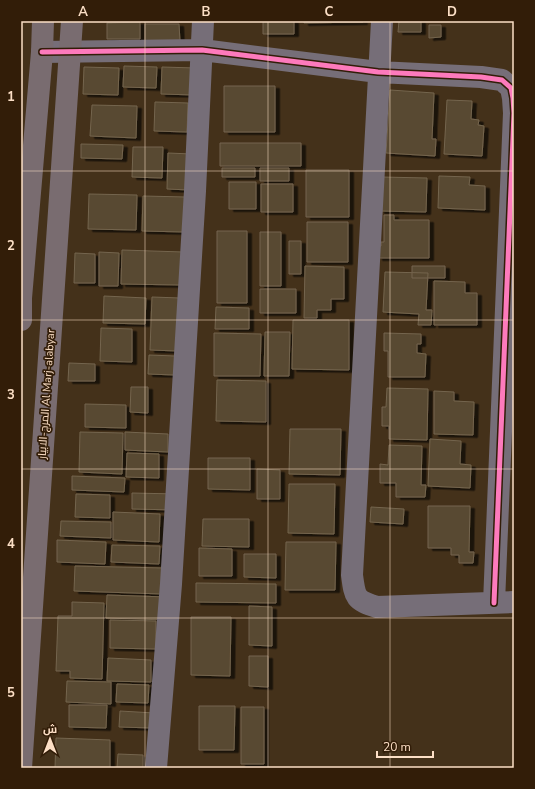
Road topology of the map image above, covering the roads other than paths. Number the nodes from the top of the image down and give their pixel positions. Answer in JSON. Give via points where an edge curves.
{"nodes":[{"id":1,"x":43,"y":21,"type":"edge"},
{"id":2,"x":72,"y":21,"type":"edge"},
{"id":3,"x":203,"y":21,"type":"edge"},
{"id":4,"x":382,"y":21,"type":"edge"},
{"id":5,"x":202,"y":50,"type":"junction"},
{"id":6,"x":42,"y":52,"type":"junction"},
{"id":7,"x":70,"y":52,"type":"junction"},
{"id":8,"x":378,"y":72,"type":"junction"},
{"id":9,"x":21,"y":298,"type":"edge"},
{"id":10,"x":21,"y":320,"type":"edge"},
{"id":11,"x":504,"y":602,"type":"edge"},
{"id":12,"x":21,"y":768,"type":"edge"},
{"id":13,"x":156,"y":768,"type":"edge"}],
"edges":[{"from":1,"to":6,"type":"main road"},
{"from":2,"to":7,"type":"main road","name":"المرج-الابيار Al Marj-alabyar"},
{"from":3,"to":5,"type":"street"},
{"from":4,"to":8,"type":"street"},
{"from":5,"to":7,"type":"street"},
{"from":5,"to":8,"type":"street"},
{"from":5,"to":13,"type":"street","via":[[171,584]]},
{"from":6,"to":7,"type":"street"},
{"from":6,"to":9,"type":"main road"},
{"from":7,"to":12,"type":"main road","name":"المرج-الابيار Al Marj-alabyar"},
{"from":8,"to":11,"type":"street","via":[[481,77],[502,80],[511,88],[513,98]]},
{"from":8,"to":11,"type":"street","via":[[352,575],[354,592],[361,602],[378,607]]},
{"from":9,"to":10,"type":"main road"}]}
